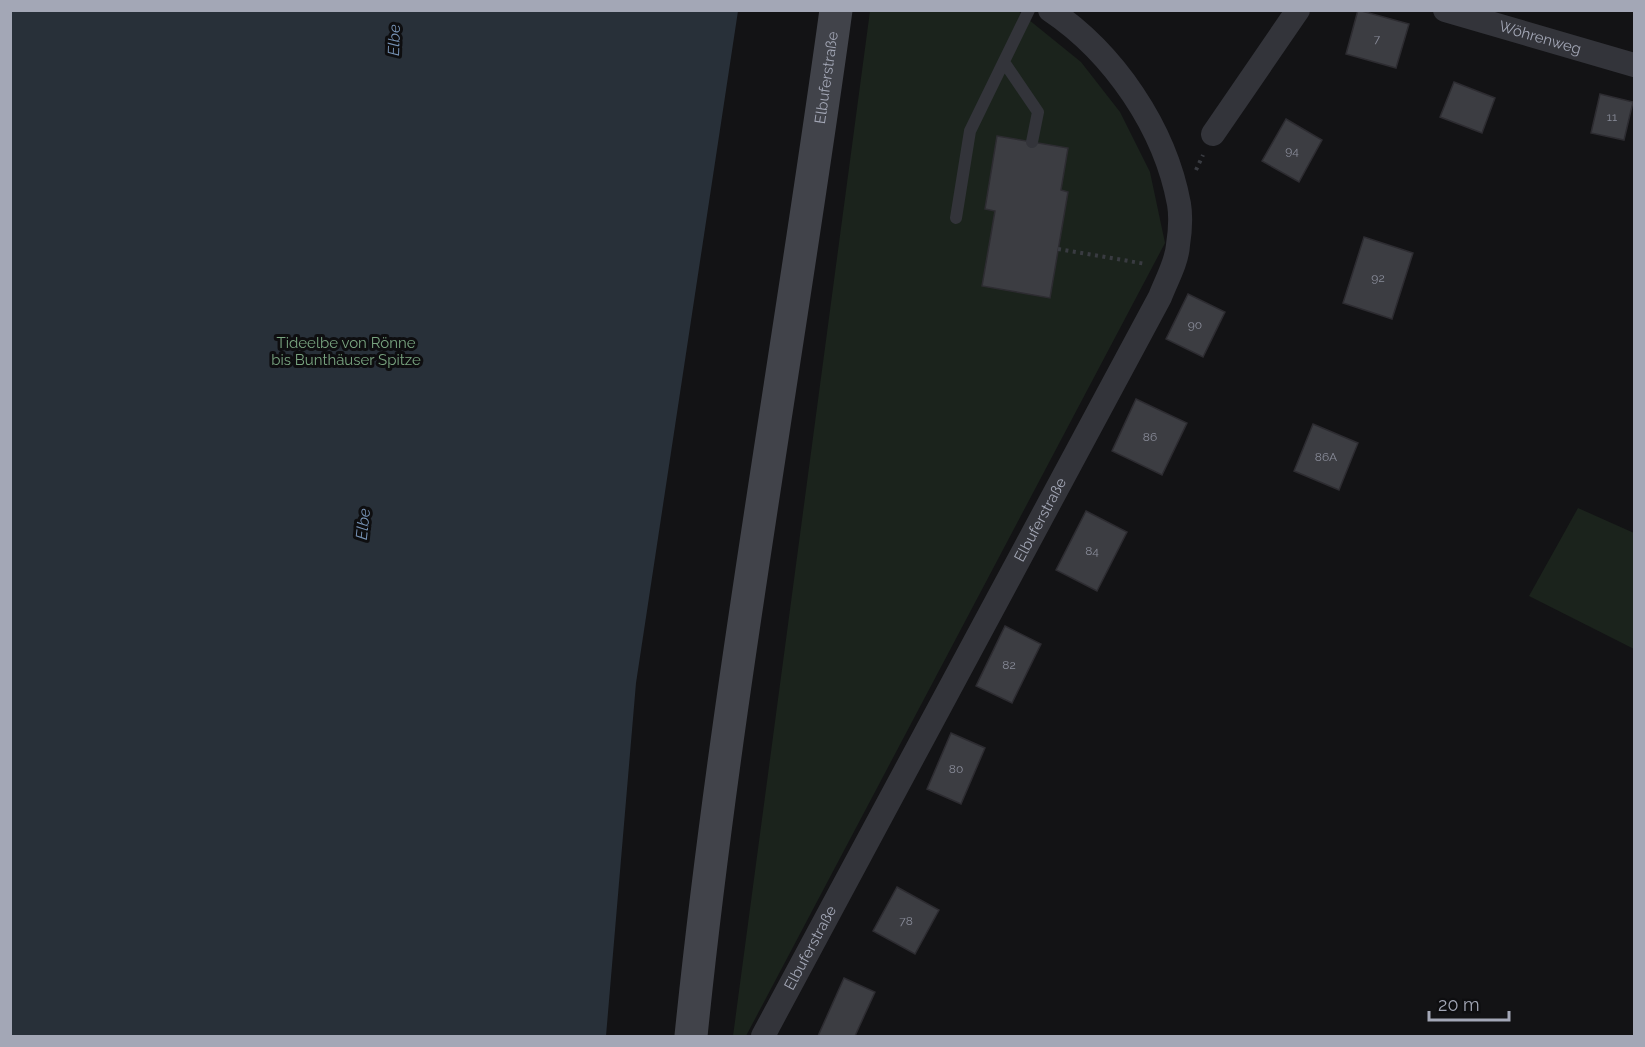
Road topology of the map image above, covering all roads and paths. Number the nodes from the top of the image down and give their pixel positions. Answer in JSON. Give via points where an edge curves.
{"nodes":[{"id":1,"x":836,"y":10,"type":"edge"},
{"id":2,"x":1029,"y":10,"type":"edge"},
{"id":3,"x":1050,"y":10,"type":"edge"},
{"id":4,"x":1298,"y":10,"type":"edge"},
{"id":5,"x":1445,"y":10,"type":"edge"},
{"id":6,"x":1004,"y":62,"type":"junction"},
{"id":7,"x":1635,"y":65,"type":"edge"},
{"id":8,"x":1213,"y":134,"type":"dead end"},
{"id":9,"x":1032,"y":142,"type":"dead end"},
{"id":10,"x":956,"y":218,"type":"dead end"},
{"id":11,"x":1058,"y":249,"type":"dead end"},
{"id":12,"x":1170,"y":268,"type":"junction"},
{"id":13,"x":691,"y":1036,"type":"edge"},
{"id":14,"x":763,"y":1036,"type":"edge"}],
"edges":[{"from":1,"to":13,"type":"street","name":"Elbuferstraße","via":[[739,656],[703,914]]},
{"from":2,"to":6,"type":"lane"},
{"from":3,"to":12,"type":"street","name":"Elbuferstraße","via":[[1093,45],[1135,99],[1160,141],[1179,206],[1178,248]]},
{"from":4,"to":8,"type":"street"},
{"from":5,"to":7,"type":"street","name":"Wöhrenweg"},
{"from":6,"to":9,"type":"lane","via":[[1038,112]]},
{"from":6,"to":10,"type":"lane","via":[[970,131]]},
{"from":11,"to":12,"type":"path"},
{"from":12,"to":14,"type":"street","name":"Elbuferstraße","via":[[1160,297]]}]}
